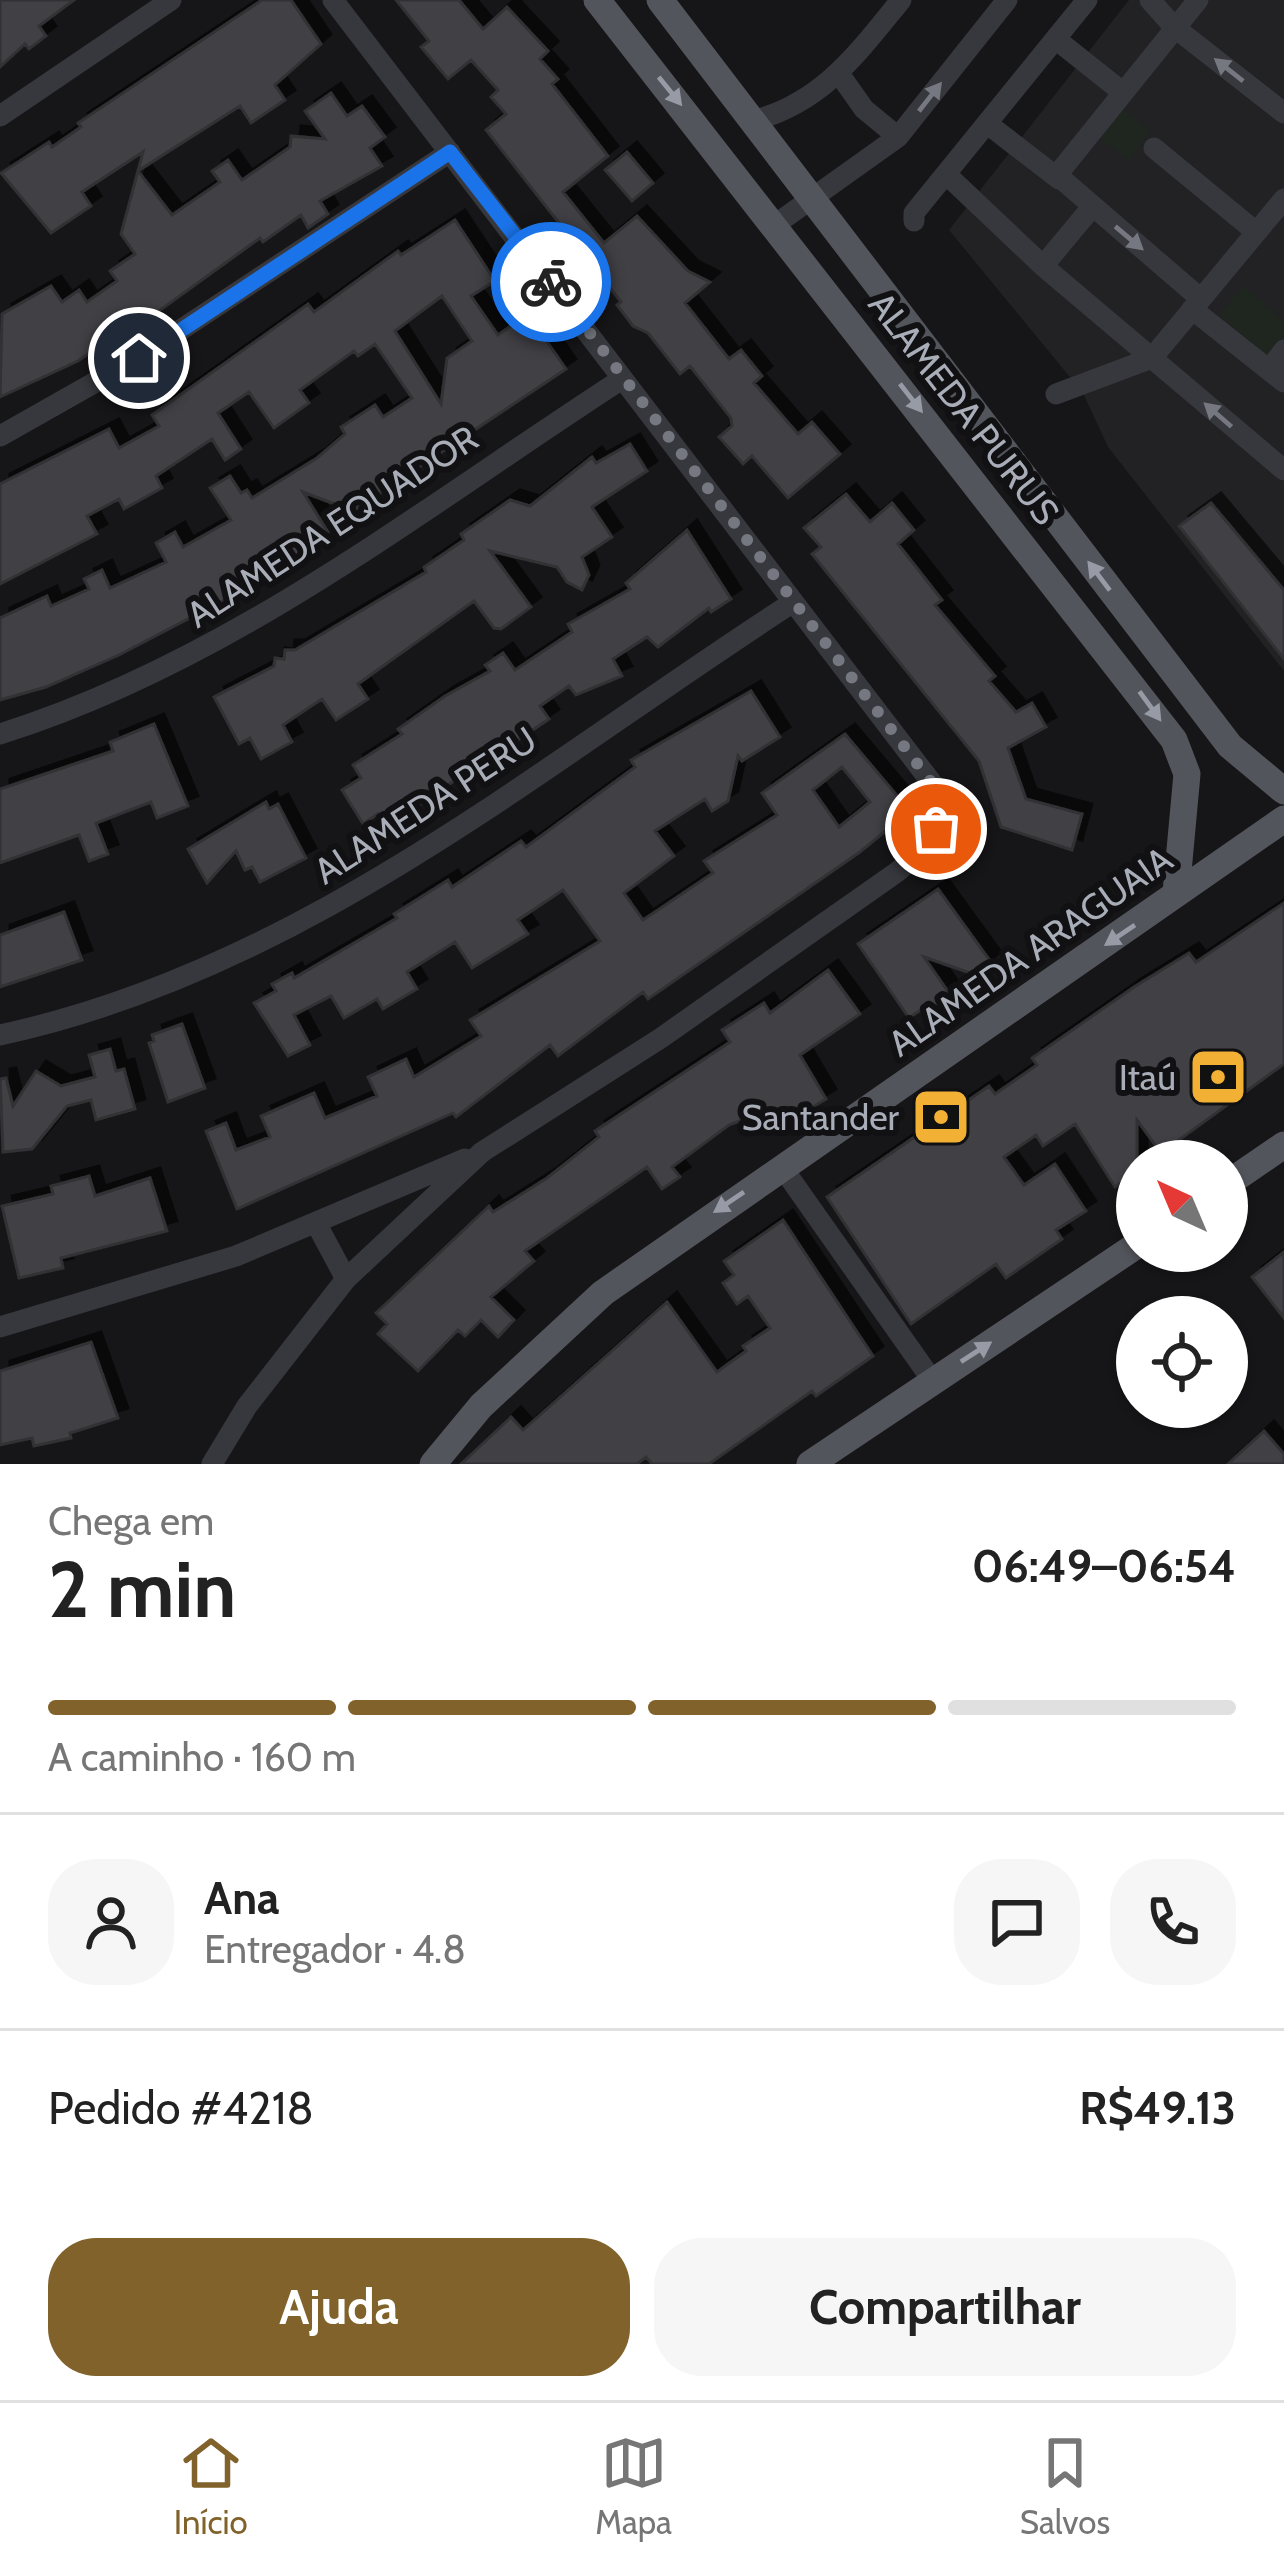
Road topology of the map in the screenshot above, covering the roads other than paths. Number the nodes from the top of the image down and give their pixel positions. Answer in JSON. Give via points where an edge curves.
{"nodes":[{"id":1,"x":171,"y":0,"type":"edge"},
{"id":2,"x":333,"y":0,"type":"edge"},
{"id":3,"x":597,"y":0,"type":"edge"},
{"id":4,"x":660,"y":0,"type":"edge"},
{"id":5,"x":901,"y":0,"type":"edge"},
{"id":6,"x":1007,"y":0,"type":"edge"},
{"id":7,"x":1087,"y":0,"type":"edge"},
{"id":8,"x":1150,"y":0,"type":"edge"},
{"id":9,"x":1198,"y":0,"type":"edge"},
{"id":10,"x":1174,"y":27,"type":"junction"},
{"id":11,"x":1057,"y":40,"type":"junction"},
{"id":12,"x":840,"y":75,"type":"junction"},
{"id":13,"x":1121,"y":91,"type":"junction"},
{"id":14,"x":1284,"y":113,"type":"edge"},
{"id":15,"x":0,"y":116,"type":"edge"},
{"id":16,"x":752,"y":121,"type":"junction"},
{"id":17,"x":989,"y":125,"type":"junction"},
{"id":18,"x":898,"y":137,"type":"junction"},
{"id":19,"x":1154,"y":148,"type":"dead end"},
{"id":20,"x":450,"y":152,"type":"junction"},
{"id":21,"x":947,"y":175,"type":"junction"},
{"id":22,"x":1058,"y":179,"type":"junction"},
{"id":23,"x":1284,"y":199,"type":"edge"},
{"id":24,"x":812,"y":200,"type":"junction"},
{"id":25,"x":1092,"y":207,"type":"junction"},
{"id":26,"x":914,"y":221,"type":"dead end"},
{"id":27,"x":776,"y":224,"type":"junction"},
{"id":28,"x":1256,"y":232,"type":"junction"},
{"id":29,"x":1043,"y":266,"type":"junction"},
{"id":30,"x":1197,"y":304,"type":"junction"},
{"id":31,"x":1284,"y":350,"type":"edge"},
{"id":32,"x":1152,"y":358,"type":"junction"},
{"id":33,"x":1277,"y":376,"type":"edge"},
{"id":34,"x":622,"y":379,"type":"junction"},
{"id":35,"x":1056,"y":394,"type":"dead end"},
{"id":36,"x":0,"y":436,"type":"edge"},
{"id":37,"x":1284,"y":470,"type":"edge"},
{"id":38,"x":792,"y":603,"type":"junction"},
{"id":39,"x":0,"y":734,"type":"edge"},
{"id":40,"x":1230,"y":746,"type":"junction"},
{"id":41,"x":1187,"y":774,"type":"junction"},
{"id":42,"x":1284,"y":791,"type":"edge"},
{"id":43,"x":1284,"y":819,"type":"edge"},
{"id":44,"x":1176,"y":893,"type":"junction"},
{"id":45,"x":0,"y":1035,"type":"edge"},
{"id":46,"x":1284,"y":1145,"type":"edge"},
{"id":47,"x":482,"y":1152,"type":"junction"},
{"id":48,"x":782,"y":1167,"type":"junction"},
{"id":49,"x":1248,"y":1170,"type":"edge"},
{"id":50,"x":316,"y":1223,"type":"junction"},
{"id":51,"x":1116,"y":1259,"type":"edge"},
{"id":52,"x":346,"y":1279,"type":"junction"},
{"id":53,"x":0,"y":1327,"type":"edge"},
{"id":54,"x":932,"y":1380,"type":"junction"},
{"id":55,"x":440,"y":1460,"type":"edge"},
{"id":56,"x":212,"y":1464,"type":"edge"},
{"id":57,"x":810,"y":1464,"type":"edge"}],
"edges":[{"from":1,"to":15,"type":"street"},
{"from":2,"to":20,"type":"street"},
{"from":3,"to":27,"type":"main road","name":"ALAMEDA PURUS","one_way":true},
{"from":4,"to":16,"type":"main road","name":"ALAMEDA PURUS"},
{"from":5,"to":12,"type":"street"},
{"from":18,"to":6,"type":"street","one_way":true},
{"from":7,"to":11,"type":"street"},
{"from":8,"to":10,"type":"street"},
{"from":9,"to":10,"type":"street"},
{"from":10,"to":13,"type":"street"},
{"from":14,"to":10,"type":"street","one_way":true},
{"from":11,"to":13,"type":"street"},
{"from":11,"to":17,"type":"street"},
{"from":12,"to":16,"type":"street","via":[[803,102]]},
{"from":12,"to":18,"type":"street","via":[[872,118]]},
{"from":13,"to":22,"type":"street"},
{"from":16,"to":24,"type":"main road","name":"ALAMEDA PURUS"},
{"from":17,"to":21,"type":"street"},
{"from":17,"to":22,"type":"street"},
{"from":18,"to":24,"type":"street"},
{"from":19,"to":28,"type":"street"},
{"from":20,"to":34,"type":"street"},
{"from":20,"to":36,"type":"street","via":[[139,358]]},
{"from":21,"to":26,"type":"street"},
{"from":21,"to":29,"type":"street"},
{"from":22,"to":25,"type":"street"},
{"from":23,"to":28,"type":"street"},
{"from":24,"to":27,"type":"street"},
{"from":40,"to":24,"type":"main road","name":"ALAMEDA PURUS","one_way":true},
{"from":25,"to":29,"type":"street"},
{"from":25,"to":30,"type":"street","one_way":true},
{"from":27,"to":41,"type":"main road","name":"ALAMEDA PURUS","one_way":true,"via":[[1152,707]]},
{"from":28,"to":30,"type":"street"},
{"from":29,"to":32,"type":"street"},
{"from":30,"to":32,"type":"street"},
{"from":30,"to":33,"type":"street"},
{"from":31,"to":33,"type":"street"},
{"from":32,"to":35,"type":"street"},
{"from":37,"to":32,"type":"street","one_way":true},
{"from":34,"to":38,"type":"street"},
{"from":34,"to":39,"type":"street","name":"ALAMEDA EQUADOR","via":[[237,634],[107,698]]},
{"from":38,"to":45,"type":"street","name":"ALAMEDA PERU","via":[[399,870],[245,950],[117,1003]]},
{"from":38,"to":47,"type":"street","via":[[938,791],[936,829],[925,849],[661,1038]]},
{"from":40,"to":41,"type":"main road"},
{"from":40,"to":42,"type":"main road","name":"ALAMEDA PURUS"},
{"from":41,"to":44,"type":"main road"},
{"from":43,"to":44,"type":"main road","name":"ALAMEDA ARAGUAIA"},
{"from":44,"to":48,"type":"main road","name":"ALAMEDA ARAGUAIA","one_way":true},
{"from":46,"to":49,"type":"main road"},
{"from":47,"to":50,"type":"street"},
{"from":47,"to":52,"type":"street"},
{"from":48,"to":54,"type":"street"},
{"from":48,"to":55,"type":"main road","name":"ALAMEDA ARAGUAIA","one_way":true,"via":[[603,1293],[481,1406]]},
{"from":50,"to":52,"type":"street"},
{"from":50,"to":53,"type":"street","via":[[126,1293]]},
{"from":54,"to":51,"type":"main road","one_way":true},
{"from":52,"to":56,"type":"street"},
{"from":54,"to":57,"type":"main road"}]}
